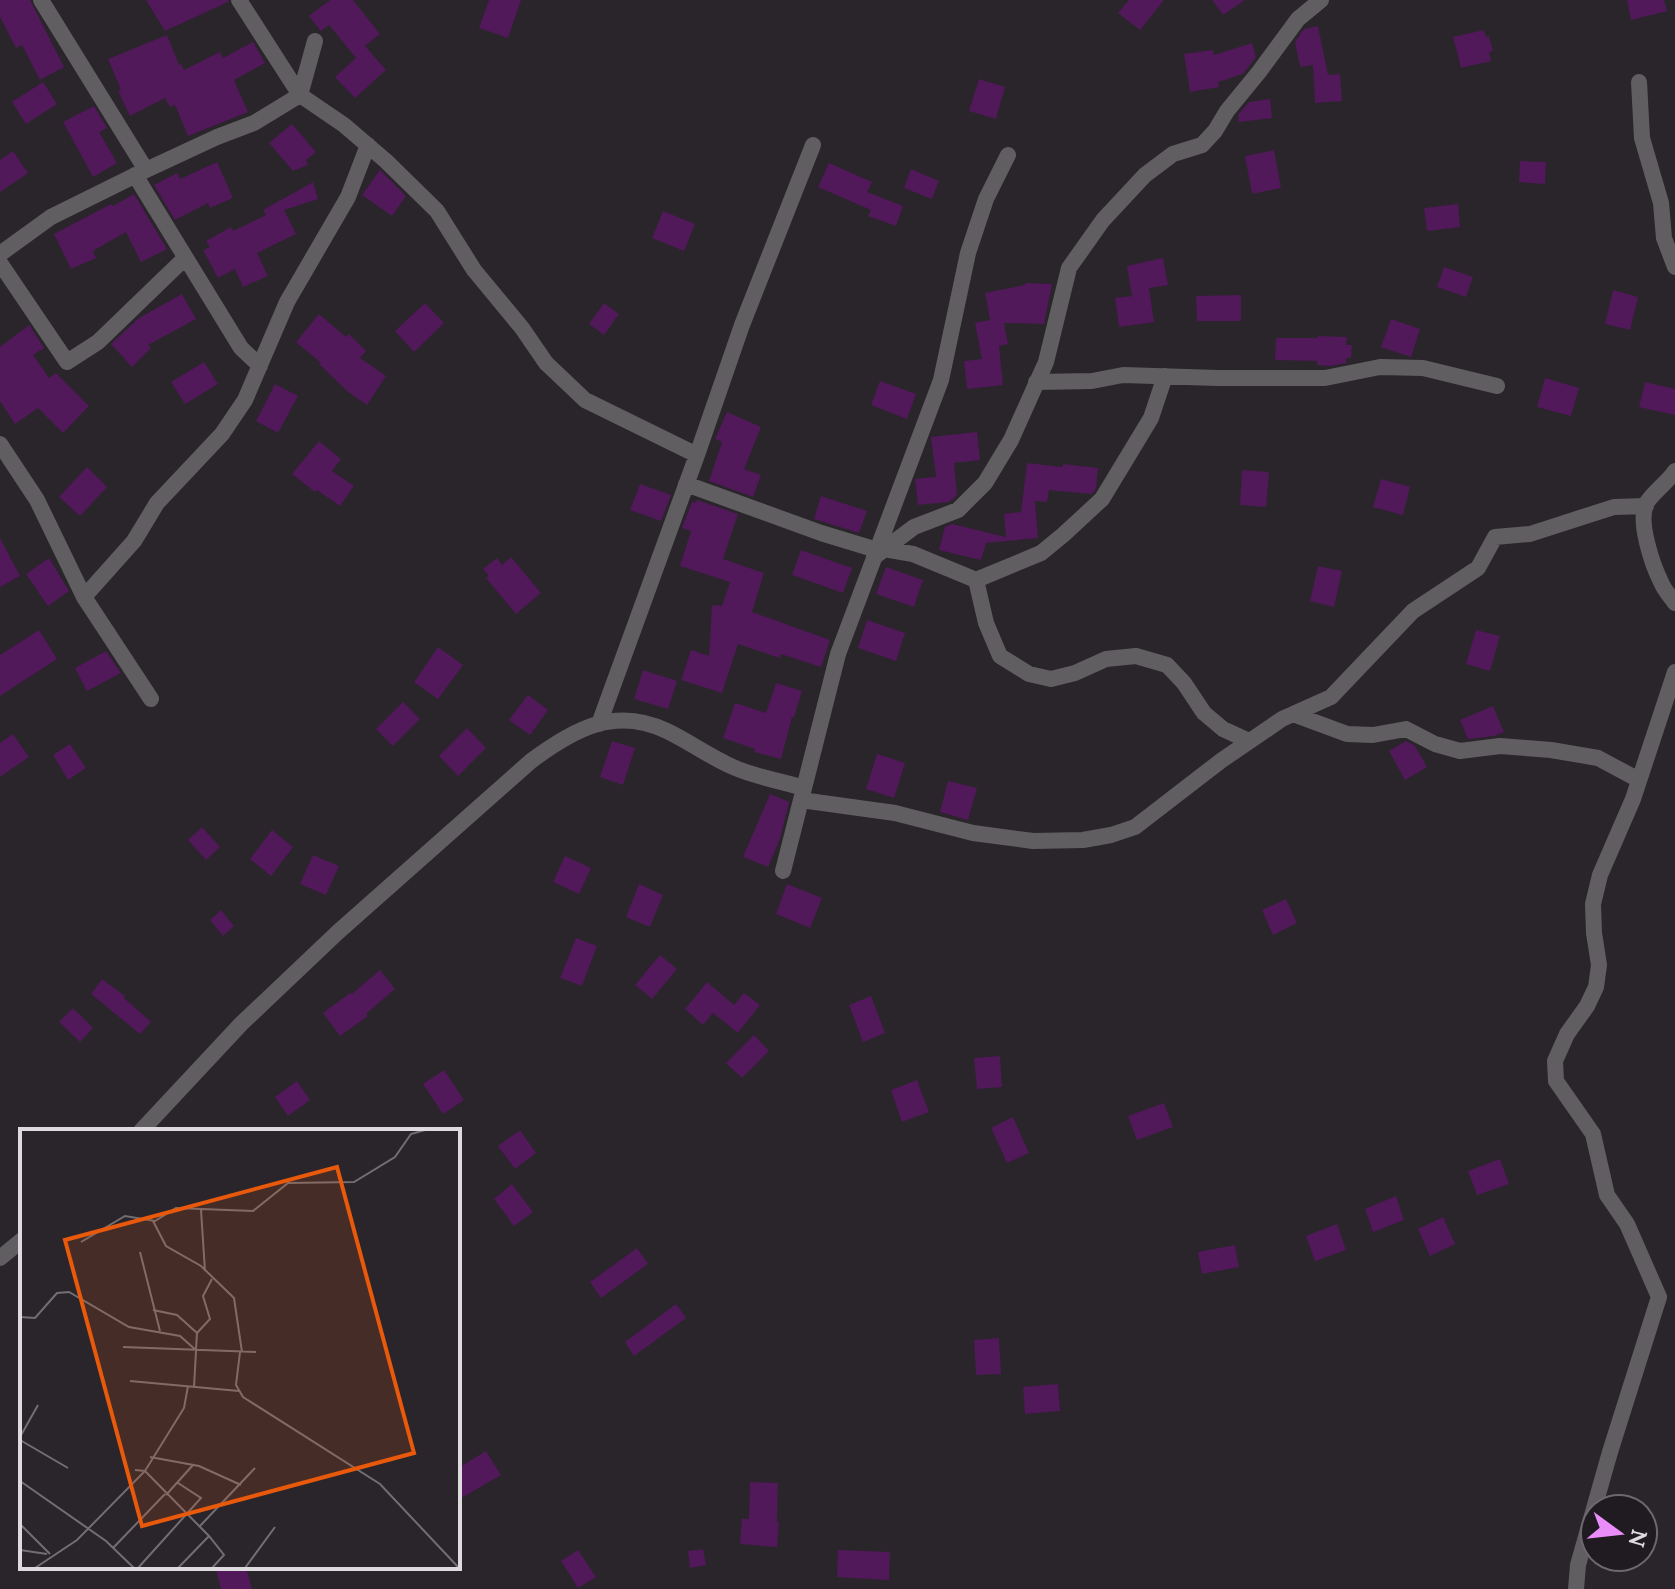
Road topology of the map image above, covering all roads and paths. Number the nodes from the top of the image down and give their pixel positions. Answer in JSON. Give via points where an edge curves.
{"nodes":[{"id":1,"x":41,"y":0,"type":"edge"},
{"id":2,"x":239,"y":0,"type":"edge"},
{"id":3,"x":1321,"y":0,"type":"edge"},
{"id":4,"x":315,"y":41,"type":"dead end"},
{"id":5,"x":1639,"y":82,"type":"dead end"},
{"id":6,"x":300,"y":95,"type":"junction"},
{"id":7,"x":368,"y":145,"type":"junction"},
{"id":8,"x":813,"y":145,"type":"dead end"},
{"id":9,"x":1008,"y":155,"type":"dead end"},
{"id":10,"x":141,"y":173,"type":"junction"},
{"id":11,"x":0,"y":254,"type":"edge"},
{"id":12,"x":185,"y":258,"type":"junction"},
{"id":13,"x":0,"y":263,"type":"edge"},
{"id":14,"x":1675,"y":267,"type":"edge"},
{"id":15,"x":260,"y":366,"type":"junction"},
{"id":16,"x":1165,"y":376,"type":"junction"},
{"id":17,"x":1036,"y":382,"type":"junction"},
{"id":18,"x":1497,"y":386,"type":"dead end"},
{"id":19,"x":0,"y":444,"type":"edge"},
{"id":20,"x":697,"y":455,"type":"junction"},
{"id":21,"x":1675,"y":471,"type":"edge"},
{"id":22,"x":686,"y":484,"type":"junction"},
{"id":23,"x":1646,"y":506,"type":"junction"},
{"id":24,"x":878,"y":552,"type":"junction"},
{"id":25,"x":976,"y":580,"type":"junction"},
{"id":26,"x":84,"y":597,"type":"junction"},
{"id":27,"x":1675,"y":603,"type":"edge"},
{"id":28,"x":1675,"y":672,"type":"edge"},
{"id":29,"x":151,"y":699,"type":"dead end"},
{"id":30,"x":1293,"y":714,"type":"junction"},
{"id":31,"x":599,"y":724,"type":"junction"},
{"id":32,"x":1249,"y":741,"type":"junction"},
{"id":33,"x":1639,"y":780,"type":"junction"},
{"id":34,"x":803,"y":794,"type":"junction"},
{"id":35,"x":783,"y":871,"type":"dead end"},
{"id":36,"x":143,"y":1129,"type":"edge"},
{"id":37,"x":20,"y":1242,"type":"edge"},
{"id":38,"x":0,"y":1258,"type":"edge"},
{"id":39,"x":1576,"y":1589,"type":"edge"}],
"edges":[{"from":1,"to":10,"type":"street"},
{"from":2,"to":6,"type":"street"},
{"from":3,"to":17,"type":"street","via":[[1298,19],[1202,145],[1173,154],[1145,175],[1103,220],[1069,268],[1046,362]]},
{"from":4,"to":6,"type":"street"},
{"from":5,"to":14,"type":"street","via":[[1642,138]]},
{"from":6,"to":7,"type":"street"},
{"from":6,"to":10,"type":"street","via":[[254,123]]},
{"from":7,"to":15,"type":"street","via":[[348,197],[287,302]]},
{"from":7,"to":20,"type":"street","via":[[437,211],[474,270],[546,363],[585,400]]},
{"from":8,"to":20,"type":"street"},
{"from":9,"to":24,"type":"street","via":[[968,253],[941,380]]},
{"from":10,"to":11,"type":"street","via":[[51,217]]},
{"from":10,"to":12,"type":"street"},
{"from":12,"to":13,"type":"street","via":[[98,342],[67,362]]},
{"from":12,"to":15,"type":"street","via":[[241,348]]},
{"from":15,"to":26,"type":"street","via":[[222,434],[157,503],[134,541]]},
{"from":16,"to":17,"type":"street"},
{"from":16,"to":18,"type":"street","via":[[1325,378],[1380,367],[1423,368]]},
{"from":16,"to":25,"type":"street","via":[[1151,418],[1102,499],[1041,553]]},
{"from":17,"to":24,"type":"street","via":[[985,483],[958,510],[914,527]]},
{"from":19,"to":26,"type":"street","via":[[37,500]]},
{"from":20,"to":22,"type":"street"},
{"from":21,"to":23,"type":"street"},
{"from":22,"to":24,"type":"street"},
{"from":22,"to":31,"type":"street"},
{"from":23,"to":27,"type":"street","via":[[1642,517],[1648,543],[1661,584]]},
{"from":23,"to":30,"type":"street","via":[[1614,507],[1530,534],[1495,537],[1478,568],[1413,611],[1331,697]]},
{"from":24,"to":25,"type":"street","via":[[913,554]]},
{"from":24,"to":34,"type":"street","via":[[838,654]]},
{"from":25,"to":32,"type":"street","via":[[1000,656],[1029,674],[1051,679],[1106,659],[1136,656],[1167,665],[1204,713]]},
{"from":26,"to":29,"type":"street"},
{"from":28,"to":33,"type":"street"},
{"from":30,"to":32,"type":"street"},
{"from":30,"to":33,"type":"street","via":[[1347,734],[1406,729],[1460,751],[1500,746],[1598,758]]},
{"from":31,"to":34,"type":"street","via":[[635,720],[734,768]]},
{"from":31,"to":36,"type":"street","via":[[559,741],[531,761],[382,893],[241,1024]]},
{"from":32,"to":34,"type":"street","via":[[1135,827],[1083,840],[1033,841],[973,833]]},
{"from":33,"to":39,"type":"street","via":[[1593,904],[1596,987],[1555,1061],[1556,1081],[1593,1134],[1607,1195],[1627,1224],[1659,1297],[1606,1466]]},
{"from":34,"to":35,"type":"street"},
{"from":37,"to":38,"type":"street"}]}
